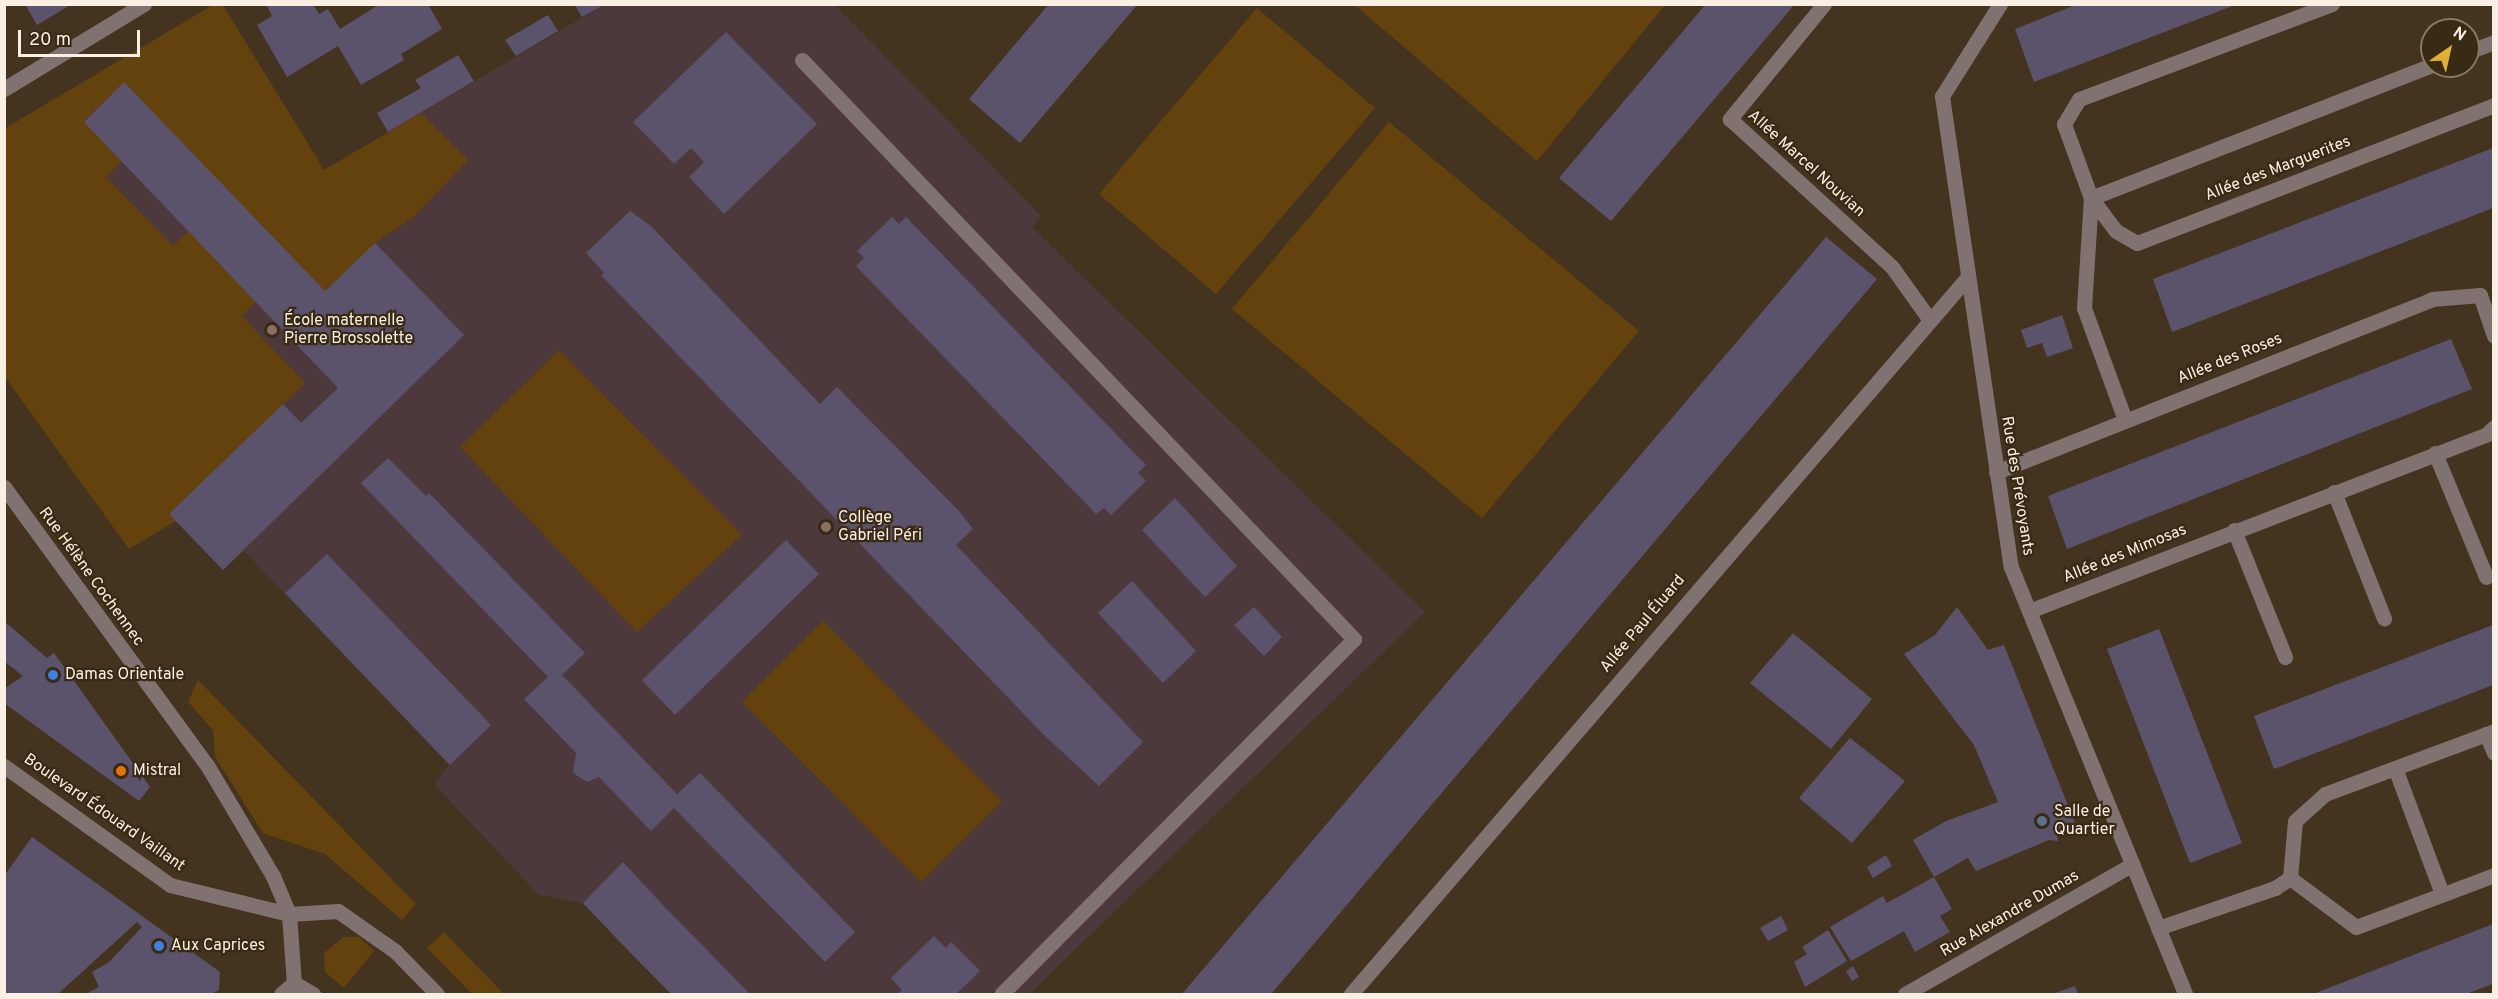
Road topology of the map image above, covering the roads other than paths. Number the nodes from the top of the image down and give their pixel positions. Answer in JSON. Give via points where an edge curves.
{"nodes":[{"id":1,"x":144,"y":4,"type":"edge"},
{"id":2,"x":1824,"y":4,"type":"edge"},
{"id":3,"x":2000,"y":4,"type":"edge"},
{"id":4,"x":2332,"y":4,"type":"edge"},
{"id":5,"x":802,"y":60,"type":"dead end"},
{"id":6,"x":2420,"y":70,"type":"edge"},
{"id":7,"x":4,"y":89,"type":"edge"},
{"id":8,"x":2493,"y":105,"type":"edge"},
{"id":9,"x":2091,"y":198,"type":"junction"},
{"id":10,"x":1966,"y":279,"type":"junction"},
{"id":11,"x":1930,"y":320,"type":"junction"},
{"id":12,"x":2493,"y":336,"type":"edge"},
{"id":13,"x":2125,"y":420,"type":"junction"},
{"id":14,"x":2493,"y":427,"type":"edge"},
{"id":15,"x":2435,"y":453,"type":"junction"},
{"id":16,"x":1996,"y":472,"type":"junction"},
{"id":17,"x":4,"y":487,"type":"edge"},
{"id":18,"x":2334,"y":492,"type":"junction"},
{"id":19,"x":2234,"y":530,"type":"junction"},
{"id":20,"x":2486,"y":577,"type":"dead end"},
{"id":21,"x":2029,"y":611,"type":"junction"},
{"id":22,"x":2384,"y":618,"type":"dead end"},
{"id":23,"x":2285,"y":657,"type":"dead end"},
{"id":24,"x":2490,"y":732,"type":"edge"},
{"id":25,"x":2493,"y":753,"type":"edge"},
{"id":26,"x":4,"y":765,"type":"edge"},
{"id":27,"x":2395,"y":768,"type":"junction"},
{"id":28,"x":2133,"y":864,"type":"junction"},
{"id":29,"x":2493,"y":875,"type":"edge"},
{"id":30,"x":2290,"y":878,"type":"junction"},
{"id":31,"x":2442,"y":894,"type":"junction"},
{"id":32,"x":289,"y":914,"type":"junction"},
{"id":33,"x":2158,"y":928,"type":"junction"},
{"id":34,"x":294,"y":983,"type":"junction"},
{"id":35,"x":281,"y":994,"type":"edge"},
{"id":36,"x":313,"y":994,"type":"edge"},
{"id":37,"x":437,"y":994,"type":"edge"},
{"id":38,"x":1002,"y":994,"type":"edge"},
{"id":39,"x":1351,"y":994,"type":"edge"},
{"id":40,"x":1905,"y":994,"type":"edge"},
{"id":41,"x":2185,"y":994,"type":"edge"}],
"edges":[{"from":1,"to":7,"type":"street"},
{"from":2,"to":11,"type":"street","name":"Allée Marcel Nouvian","via":[[1730,119],[1892,267]]},
{"from":3,"to":10,"type":"street","name":"Rue des Prévoyants","via":[[1942,96]]},
{"from":4,"to":9,"type":"street","name":"Allée des Marguerites","via":[[2079,99],[2064,124]]},
{"from":5,"to":38,"type":"street","via":[[1353,639]]},
{"from":6,"to":9,"type":"street"},
{"from":8,"to":9,"type":"street","name":"Allée des Marguerites","via":[[2137,243],[2116,231]]},
{"from":9,"to":13,"type":"street","name":"Allée des Marguerites","via":[[2084,309]]},
{"from":10,"to":11,"type":"street","name":"Allée Paul Éluard"},
{"from":10,"to":16,"type":"street","name":"Rue des Prévoyants"},
{"from":11,"to":39,"type":"street","name":"Allée Paul Éluard"},
{"from":12,"to":13,"type":"street","name":"Allée des Roses","via":[[2481,295],[2432,299]]},
{"from":13,"to":16,"type":"street","name":"Allée des Roses"},
{"from":14,"to":15,"type":"street","name":"Allée des Mimosas"},
{"from":15,"to":18,"type":"street","name":"Allée des Mimosas"},
{"from":15,"to":20,"type":"street"},
{"from":16,"to":21,"type":"street","name":"Rue des Prévoyants","via":[[2011,567]]},
{"from":17,"to":32,"type":"street","name":"Rue Hélène Cochennec","via":[[207,765],[273,876]]},
{"from":18,"to":19,"type":"street","name":"Allée des Mimosas"},
{"from":18,"to":22,"type":"street"},
{"from":19,"to":21,"type":"street","name":"Allée des Mimosas"},
{"from":19,"to":23,"type":"street"},
{"from":21,"to":28,"type":"street","name":"Rue des Prévoyants"},
{"from":24,"to":25,"type":"street"},
{"from":24,"to":27,"type":"street"},
{"from":26,"to":32,"type":"street","name":"Boulevard Édouard Vaillant","via":[[170,885]]},
{"from":27,"to":30,"type":"street","via":[[2325,794],[2295,821]]},
{"from":27,"to":31,"type":"street"},
{"from":28,"to":33,"type":"street","name":"Rue des Prévoyants"},
{"from":28,"to":40,"type":"street","name":"Rue Alexandre Dumas"},
{"from":29,"to":31,"type":"street"},
{"from":30,"to":31,"type":"street","via":[[2355,927]]},
{"from":30,"to":33,"type":"street","via":[[2275,888]]},
{"from":32,"to":34,"type":"street","name":"Rue Hélène Cochennec"},
{"from":32,"to":37,"type":"street","name":"Boulevard Édouard Vaillant","via":[[338,911],[395,951]]},
{"from":33,"to":41,"type":"street","name":"Rue des Prévoyants"},
{"from":34,"to":35,"type":"street"},
{"from":34,"to":36,"type":"street"}]}
